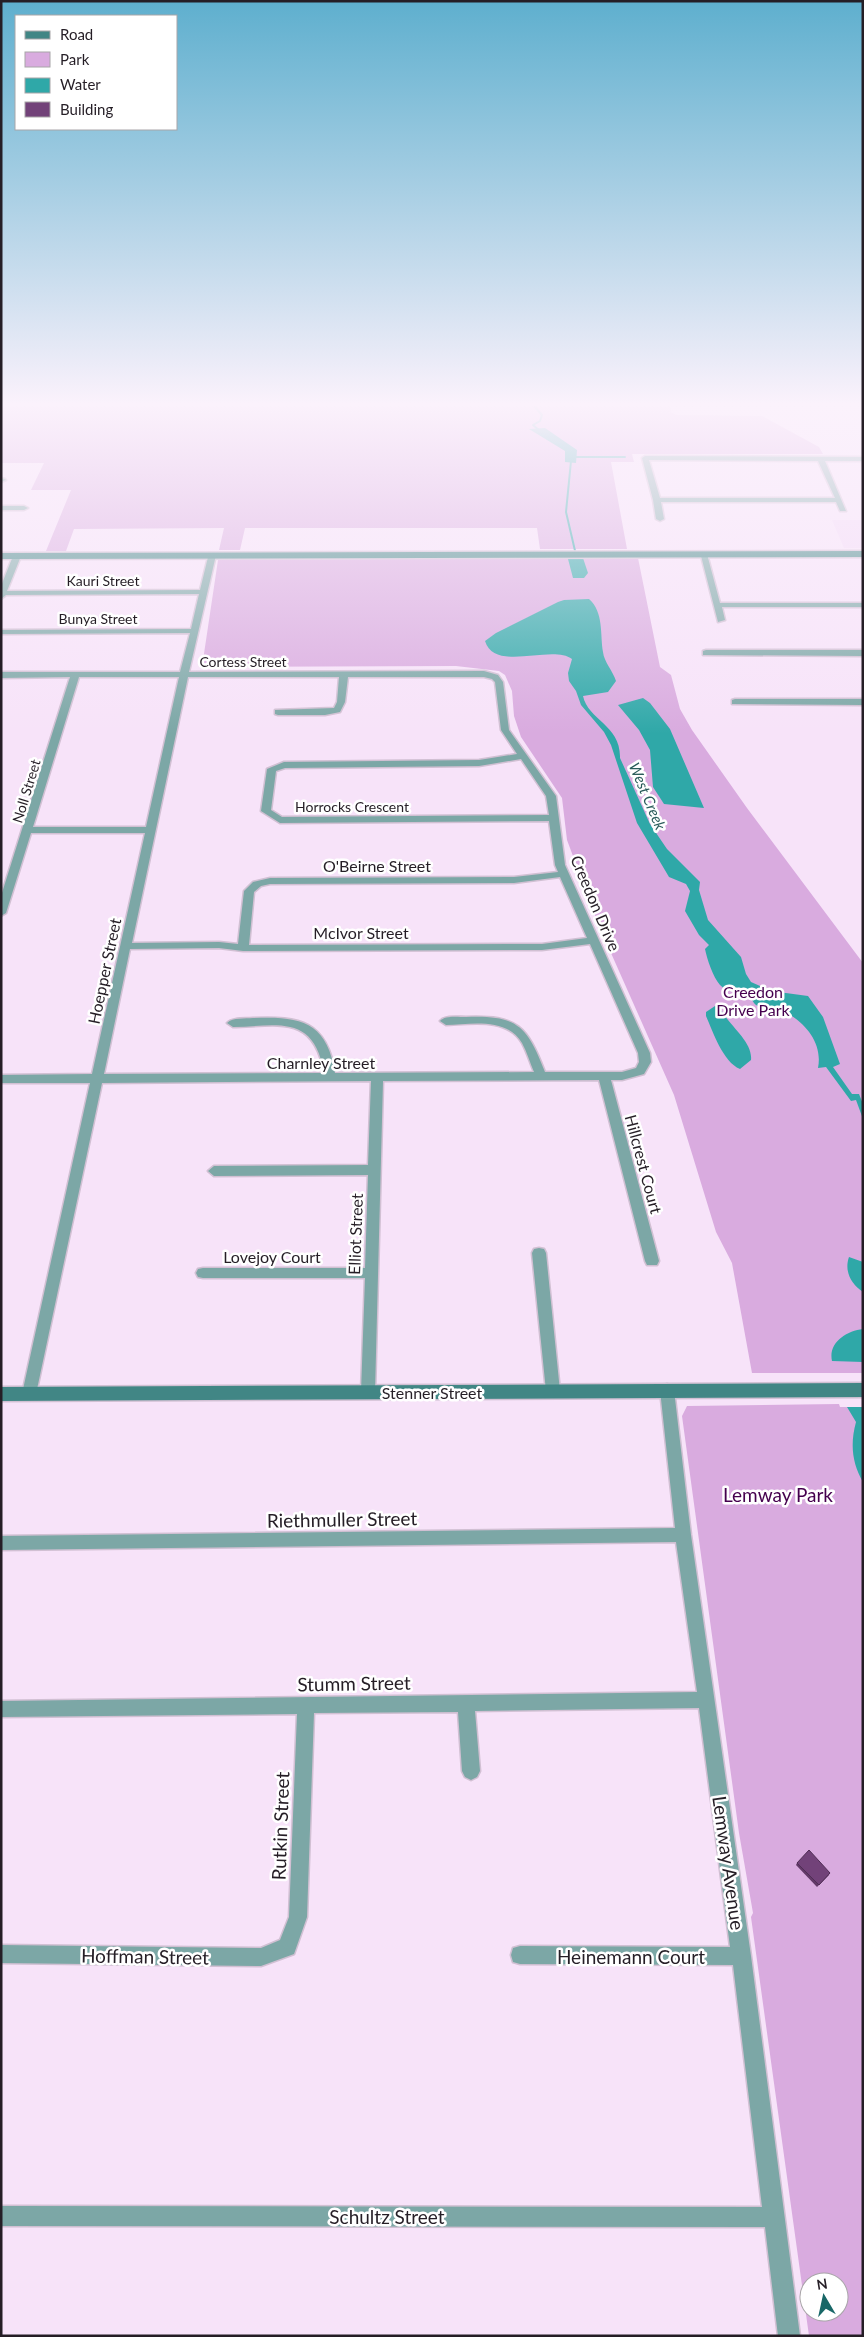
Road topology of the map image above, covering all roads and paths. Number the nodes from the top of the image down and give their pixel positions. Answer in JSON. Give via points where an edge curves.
{"nodes":[{"id":1,"x":703,"y":554,"type":"junction"},
{"id":2,"x":863,"y":554,"type":"edge"},
{"id":3,"x":212,"y":555,"type":"junction"},
{"id":4,"x":1,"y":556,"type":"edge"},
{"id":5,"x":17,"y":556,"type":"junction"},
{"id":6,"x":203,"y":592,"type":"junction"},
{"id":7,"x":2,"y":595,"type":"edge"},
{"id":8,"x":718,"y":605,"type":"junction"},
{"id":9,"x":863,"y":605,"type":"edge"},
{"id":10,"x":721,"y":620,"type":"dead end"},
{"id":11,"x":194,"y":631,"type":"junction"},
{"id":12,"x":1,"y":632,"type":"edge"},
{"id":13,"x":706,"y":653,"type":"dead end"},
{"id":14,"x":863,"y":654,"type":"edge"},
{"id":15,"x":344,"y":674,"type":"junction"},
{"id":16,"x":484,"y":674,"type":"joint"},
{"id":17,"x":1,"y":675,"type":"edge"},
{"id":18,"x":184,"y":675,"type":"junction"},
{"id":19,"x":75,"y":676,"type":"junction"},
{"id":20,"x":735,"y":702,"type":"dead end"},
{"id":21,"x":863,"y":702,"type":"edge"},
{"id":22,"x":278,"y":712,"type":"dead end"},
{"id":23,"x":522,"y":756,"type":"junction"},
{"id":24,"x":554,"y":818,"type":"junction"},
{"id":25,"x":28,"y":830,"type":"junction"},
{"id":26,"x":151,"y":830,"type":"junction"},
{"id":27,"x":564,"y":874,"type":"junction"},
{"id":28,"x":1,"y":913,"type":"edge"},
{"id":29,"x":595,"y":940,"type":"junction"},
{"id":30,"x":127,"y":946,"type":"junction"},
{"id":31,"x":243,"y":948,"type":"junction"},
{"id":32,"x":446,"y":1021,"type":"dead end"},
{"id":33,"x":233,"y":1023,"type":"dead end"},
{"id":34,"x":640,"y":1071,"type":"joint"},
{"id":35,"x":541,"y":1076,"type":"junction"},
{"id":36,"x":604,"y":1076,"type":"junction"},
{"id":37,"x":330,"y":1077,"type":"junction"},
{"id":38,"x":97,"y":1078,"type":"junction"},
{"id":39,"x":377,"y":1078,"type":"junction"},
{"id":40,"x":1,"y":1079,"type":"edge"},
{"id":41,"x":374,"y":1170,"type":"junction"},
{"id":42,"x":214,"y":1171,"type":"dead end"},
{"id":43,"x":539,"y":1253,"type":"dead end"},
{"id":44,"x":652,"y":1261,"type":"dead end"},
{"id":45,"x":202,"y":1273,"type":"dead end"},
{"id":46,"x":370,"y":1273,"type":"junction"},
{"id":47,"x":667,"y":1390,"type":"junction"},
{"id":48,"x":863,"y":1390,"type":"edge"},
{"id":49,"x":554,"y":1391,"type":"junction"},
{"id":50,"x":368,"y":1392,"type":"junction"},
{"id":51,"x":1,"y":1394,"type":"edge"},
{"id":52,"x":29,"y":1394,"type":"junction"},
{"id":53,"x":683,"y":1535,"type":"junction"},
{"id":54,"x":1,"y":1543,"type":"edge"},
{"id":55,"x":707,"y":1700,"type":"junction"},
{"id":56,"x":466,"y":1702,"type":"junction"},
{"id":57,"x":306,"y":1705,"type":"junction"},
{"id":58,"x":1,"y":1709,"type":"edge"},
{"id":59,"x":471,"y":1771,"type":"dead end"},
{"id":60,"x":287,"y":1947,"type":"joint"},
{"id":61,"x":1,"y":1954,"type":"edge"},
{"id":62,"x":520,"y":1956,"type":"dead end"},
{"id":63,"x":742,"y":1956,"type":"junction"},
{"id":64,"x":1,"y":2216,"type":"edge"},
{"id":65,"x":773,"y":2217,"type":"junction"},
{"id":66,"x":789,"y":2336,"type":"edge"}],
"edges":[{"from":1,"to":2,"type":"street"},
{"from":1,"to":3,"type":"street"},
{"from":1,"to":8,"type":"street"},
{"from":3,"to":5,"type":"street"},
{"from":3,"to":6,"type":"street","name":"Hoepper Street"},
{"from":4,"to":5,"type":"street"},
{"from":5,"to":7,"type":"street"},
{"from":6,"to":7,"type":"street","name":"Kauri Street"},
{"from":6,"to":11,"type":"street","name":"Hoepper Street"},
{"from":8,"to":9,"type":"street"},
{"from":8,"to":10,"type":"street"},
{"from":11,"to":12,"type":"street","name":"Bunya Street"},
{"from":11,"to":18,"type":"street","name":"Hoepper Street"},
{"from":13,"to":14,"type":"street"},
{"from":15,"to":16,"type":"street","name":"Cortess Street"},
{"from":15,"to":18,"type":"street","name":"Cortess Street"},
{"from":15,"to":22,"type":"street","via":[[337,710]]},
{"from":16,"to":23,"type":"street","name":"Creedon Drive","via":[[495,677],[499,682],[505,730]]},
{"from":17,"to":19,"type":"street","name":"Cortess Street"},
{"from":18,"to":19,"type":"street","name":"Cortess Street"},
{"from":18,"to":26,"type":"street","name":"Hoepper Street"},
{"from":19,"to":25,"type":"street","name":"Noll Street"},
{"from":20,"to":21,"type":"street"},
{"from":23,"to":24,"type":"street","name":"Creedon Drive","via":[[551,796]]},
{"from":23,"to":24,"type":"street","name":"Horrocks Crescent","via":[[479,763],[284,765],[272,770],[266,810],[280,820]]},
{"from":24,"to":27,"type":"street","name":"Creedon Drive"},
{"from":25,"to":26,"type":"street"},
{"from":25,"to":28,"type":"street","name":"Noll Street"},
{"from":26,"to":30,"type":"street","name":"Hoepper Street"},
{"from":27,"to":29,"type":"street","name":"Creedon Drive"},
{"from":27,"to":31,"type":"street","name":"O'Beirne Street","via":[[514,880],[264,882],[249,891]]},
{"from":29,"to":31,"type":"street","name":"McIvor Street","via":[[542,948]]},
{"from":29,"to":34,"type":"street","name":"Creedon Drive","via":[[644,1053],[645,1062]]},
{"from":30,"to":31,"type":"street","name":"McIvor Street","via":[[219,944]]},
{"from":30,"to":38,"type":"street","name":"Hoepper Street"},
{"from":32,"to":35,"type":"street","via":[[492,1021],[514,1027],[526,1038]]},
{"from":33,"to":37,"type":"street","via":[[303,1026],[311,1032],[325,1055]]},
{"from":34,"to":36,"type":"street","name":"Charnley Street","via":[[630,1075]]},
{"from":35,"to":36,"type":"street","name":"Charnley Street"},
{"from":35,"to":39,"type":"street","name":"Charnley Street"},
{"from":36,"to":44,"type":"street","name":"Hillcrest Court"},
{"from":37,"to":38,"type":"street","name":"Charnley Street"},
{"from":37,"to":39,"type":"street","name":"Charnley Street"},
{"from":38,"to":40,"type":"street","name":"Charnley Street"},
{"from":38,"to":52,"type":"street","name":"Hoepper Street"},
{"from":39,"to":41,"type":"street","name":"Elliot Street"},
{"from":41,"to":42,"type":"street"},
{"from":41,"to":46,"type":"street","name":"Elliot Street"},
{"from":43,"to":49,"type":"street"},
{"from":45,"to":46,"type":"street","name":"Lovejoy Court"},
{"from":46,"to":50,"type":"street","name":"Elliot Street"},
{"from":47,"to":48,"type":"street","name":"Stenner Street"},
{"from":47,"to":49,"type":"street","name":"Stenner Street"},
{"from":47,"to":53,"type":"street","name":"Lemway Avenue"},
{"from":49,"to":50,"type":"street","name":"Stenner Street"},
{"from":50,"to":52,"type":"street","name":"Stenner Street"},
{"from":51,"to":52,"type":"street","name":"Stenner Street"},
{"from":53,"to":54,"type":"street","name":"Riethmuller Street"},
{"from":53,"to":55,"type":"street","name":"Lemway Avenue"},
{"from":55,"to":56,"type":"street","name":"Stumm Street"},
{"from":55,"to":63,"type":"street","name":"Lemway Avenue"},
{"from":56,"to":57,"type":"street","name":"Stumm Street"},
{"from":56,"to":59,"type":"street"},
{"from":57,"to":58,"type":"street","name":"Stumm Street"},
{"from":57,"to":60,"type":"street","name":"Rutkin Street","via":[[298,1917]]},
{"from":60,"to":61,"type":"street","name":"Hoffman Street","via":[[261,1957]]},
{"from":62,"to":63,"type":"street","name":"Heinemann Court"},
{"from":63,"to":65,"type":"street","name":"Lemway Avenue"},
{"from":64,"to":65,"type":"street","name":"Schultz Street"},
{"from":65,"to":66,"type":"street","name":"Lemway Avenue"}]}
